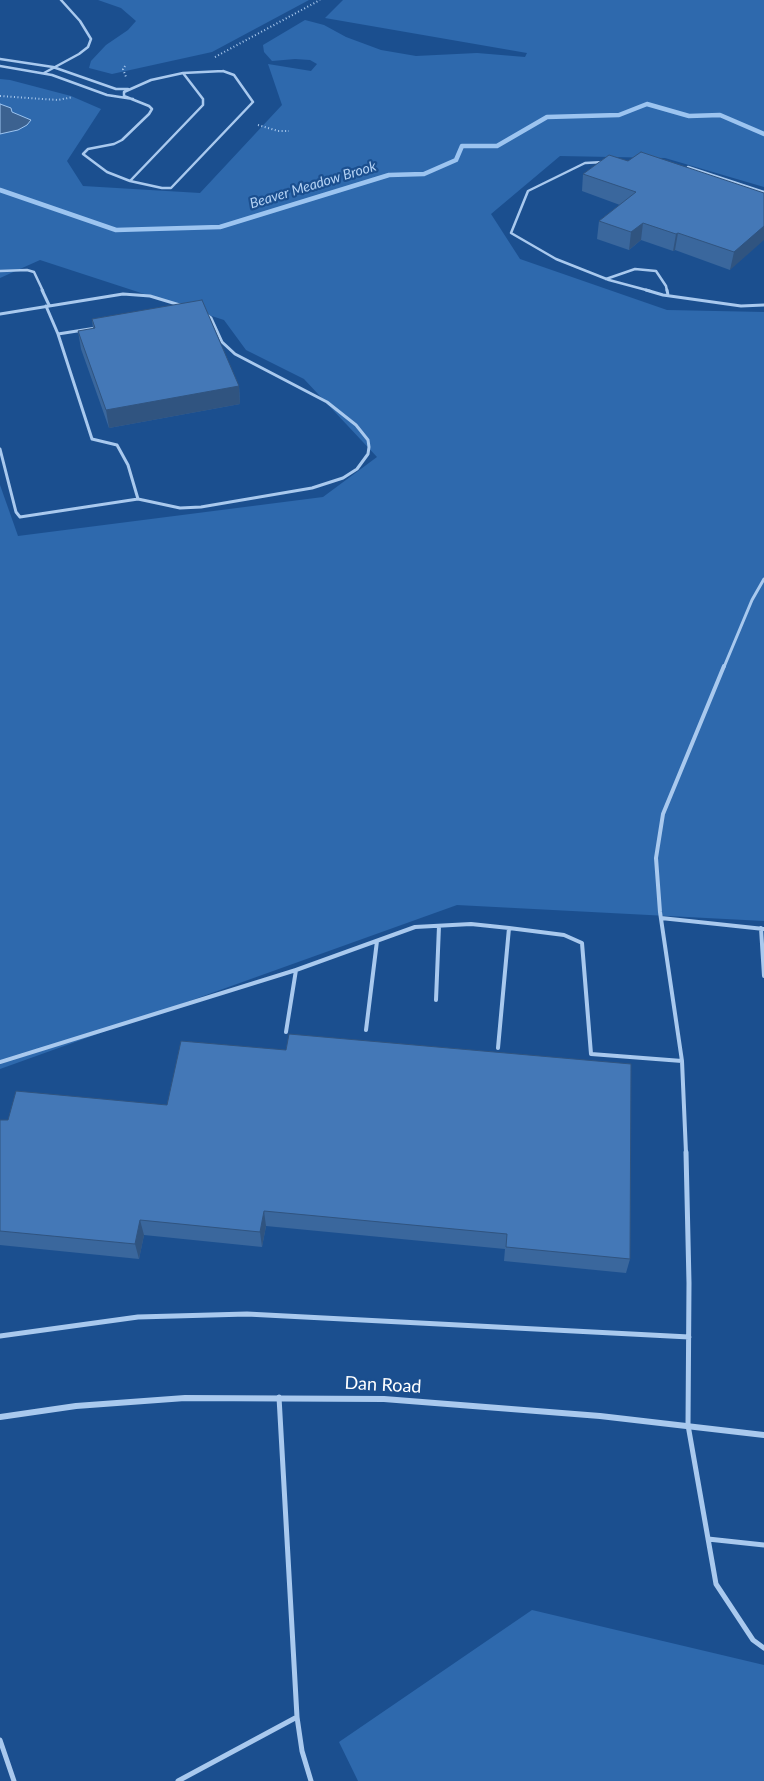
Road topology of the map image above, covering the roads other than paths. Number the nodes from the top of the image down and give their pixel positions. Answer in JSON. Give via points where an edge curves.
{"nodes":[{"id":1,"x":61,"y":0,"type":"edge"},
{"id":2,"x":0,"y":59,"type":"edge"},
{"id":3,"x":0,"y":66,"type":"edge"},
{"id":4,"x":53,"y":68,"type":"junction"},
{"id":5,"x":44,"y":73,"type":"junction"},
{"id":6,"x":183,"y":73,"type":"junction"},
{"id":7,"x":130,"y":89,"type":"junction"},
{"id":8,"x":132,"y":99,"type":"junction"},
{"id":9,"x":605,"y":162,"type":"edge"},
{"id":10,"x":680,"y":165,"type":"edge"},
{"id":11,"x":130,"y":181,"type":"junction"},
{"id":12,"x":764,"y":192,"type":"edge"},
{"id":13,"x":0,"y":271,"type":"edge"},
{"id":14,"x":606,"y":279,"type":"junction"},
{"id":15,"x":668,"y":295,"type":"junction"},
{"id":16,"x":764,"y":305,"type":"edge"},
{"id":17,"x":48,"y":306,"type":"junction"},
{"id":18,"x":186,"y":306,"type":"edge"},
{"id":19,"x":199,"y":311,"type":"edge"},
{"id":20,"x":0,"y":314,"type":"edge"},
{"id":21,"x":105,"y":326,"type":"edge"},
{"id":22,"x":58,"y":334,"type":"junction"},
{"id":23,"x":0,"y":449,"type":"edge"},
{"id":24,"x":138,"y":499,"type":"junction"},
{"id":25,"x":764,"y":579,"type":"edge"},
{"id":26,"x":661,"y":918,"type":"junction"},
{"id":27,"x":439,"y":926,"type":"junction"},
{"id":28,"x":509,"y":928,"type":"junction"},
{"id":29,"x":762,"y":929,"type":"edge"},
{"id":30,"x":377,"y":941,"type":"junction"},
{"id":31,"x":296,"y":970,"type":"junction"},
{"id":32,"x":764,"y":976,"type":"edge"},
{"id":33,"x":436,"y":1000,"type":"dead end"},
{"id":34,"x":366,"y":1030,"type":"dead end"},
{"id":35,"x":286,"y":1032,"type":"dead end"},
{"id":36,"x":498,"y":1048,"type":"dead end"},
{"id":37,"x":682,"y":1061,"type":"junction"},
{"id":38,"x":0,"y":1062,"type":"edge"},
{"id":39,"x":0,"y":1336,"type":"edge"},
{"id":40,"x":689,"y":1337,"type":"junction"},
{"id":41,"x":279,"y":1398,"type":"junction"},
{"id":42,"x":0,"y":1417,"type":"edge"},
{"id":43,"x":688,"y":1425,"type":"junction"},
{"id":44,"x":764,"y":1435,"type":"edge"},
{"id":45,"x":708,"y":1539,"type":"junction"},
{"id":46,"x":764,"y":1545,"type":"edge"},
{"id":47,"x":764,"y":1648,"type":"edge"},
{"id":48,"x":297,"y":1716,"type":"junction"},
{"id":49,"x":0,"y":1740,"type":"edge"},
{"id":50,"x":14,"y":1781,"type":"edge"},
{"id":51,"x":178,"y":1781,"type":"edge"},
{"id":52,"x":311,"y":1781,"type":"edge"}],
"edges":[{"from":1,"to":4,"type":"lane","via":[[91,39],[88,47],[79,54]]},
{"from":2,"to":4,"type":"lane"},
{"from":3,"to":5,"type":"lane"},
{"from":4,"to":5,"type":"lane"},
{"from":4,"to":7,"type":"lane","via":[[116,89]]},
{"from":5,"to":8,"type":"lane","via":[[107,95]]},
{"from":6,"to":7,"type":"lane","via":[[151,80]]},
{"from":6,"to":11,"type":"lane","via":[[203,99],[203,105]]},
{"from":6,"to":11,"type":"lane","via":[[229,72],[252,98],[252,103],[174,186],[162,188]]},
{"from":7,"to":8,"type":"lane","via":[[124,94]]},
{"from":8,"to":11,"type":"lane","via":[[151,107],[149,114],[119,142],[83,152],[99,168]]},
{"from":9,"to":14,"type":"lane","via":[[585,163],[528,191],[510,233],[556,259]]},
{"from":10,"to":12,"type":"lane"},
{"from":13,"to":17,"type":"lane","via":[[34,272]]},
{"from":14,"to":15,"type":"lane"},
{"from":14,"to":15,"type":"lane","via":[[636,269],[656,271]]},
{"from":15,"to":16,"type":"lane","via":[[741,306]]},
{"from":17,"to":18,"type":"lane","via":[[123,294],[156,297]]},
{"from":17,"to":20,"type":"lane"},
{"from":17,"to":22,"type":"lane"},
{"from":19,"to":24,"type":"lane","via":[[209,316],[222,342],[235,354],[327,402],[347,416],[368,440],[368,454],[350,474],[312,488],[192,508]]},
{"from":21,"to":22,"type":"lane"},
{"from":22,"to":24,"type":"lane","via":[[92,439],[117,445],[128,465]]},
{"from":23,"to":24,"type":"lane","via":[[20,517]]},
{"from":25,"to":26,"type":"lane","via":[[752,600],[663,814],[656,858]]},
{"from":26,"to":29,"type":"lane"},
{"from":26,"to":37,"type":"lane"},
{"from":27,"to":28,"type":"lane","via":[[471,924]]},
{"from":27,"to":30,"type":"lane","via":[[415,928]]},
{"from":27,"to":33,"type":"lane"},
{"from":28,"to":36,"type":"lane"},
{"from":28,"to":37,"type":"lane","via":[[564,935],[582,943],[591,1054]]},
{"from":29,"to":32,"type":"lane"},
{"from":30,"to":31,"type":"lane"},
{"from":30,"to":34,"type":"lane"},
{"from":31,"to":35,"type":"lane"},
{"from":31,"to":38,"type":"lane"},
{"from":37,"to":40,"type":"lane"},
{"from":39,"to":40,"type":"lane","via":[[138,1317],[247,1314]]},
{"from":40,"to":43,"type":"lane"},
{"from":41,"to":42,"type":"street","name":"Dan Road","via":[[186,1398],[76,1406]]},
{"from":41,"to":43,"type":"street","name":"Dan Road","via":[[384,1399]]},
{"from":41,"to":48,"type":"lane"},
{"from":43,"to":44,"type":"street","name":"Dan Road"},
{"from":43,"to":45,"type":"lane"},
{"from":45,"to":46,"type":"lane"},
{"from":45,"to":47,"type":"lane","via":[[716,1584],[753,1640]]},
{"from":48,"to":51,"type":"lane"},
{"from":48,"to":52,"type":"lane"},
{"from":49,"to":50,"type":"lane"}]}
